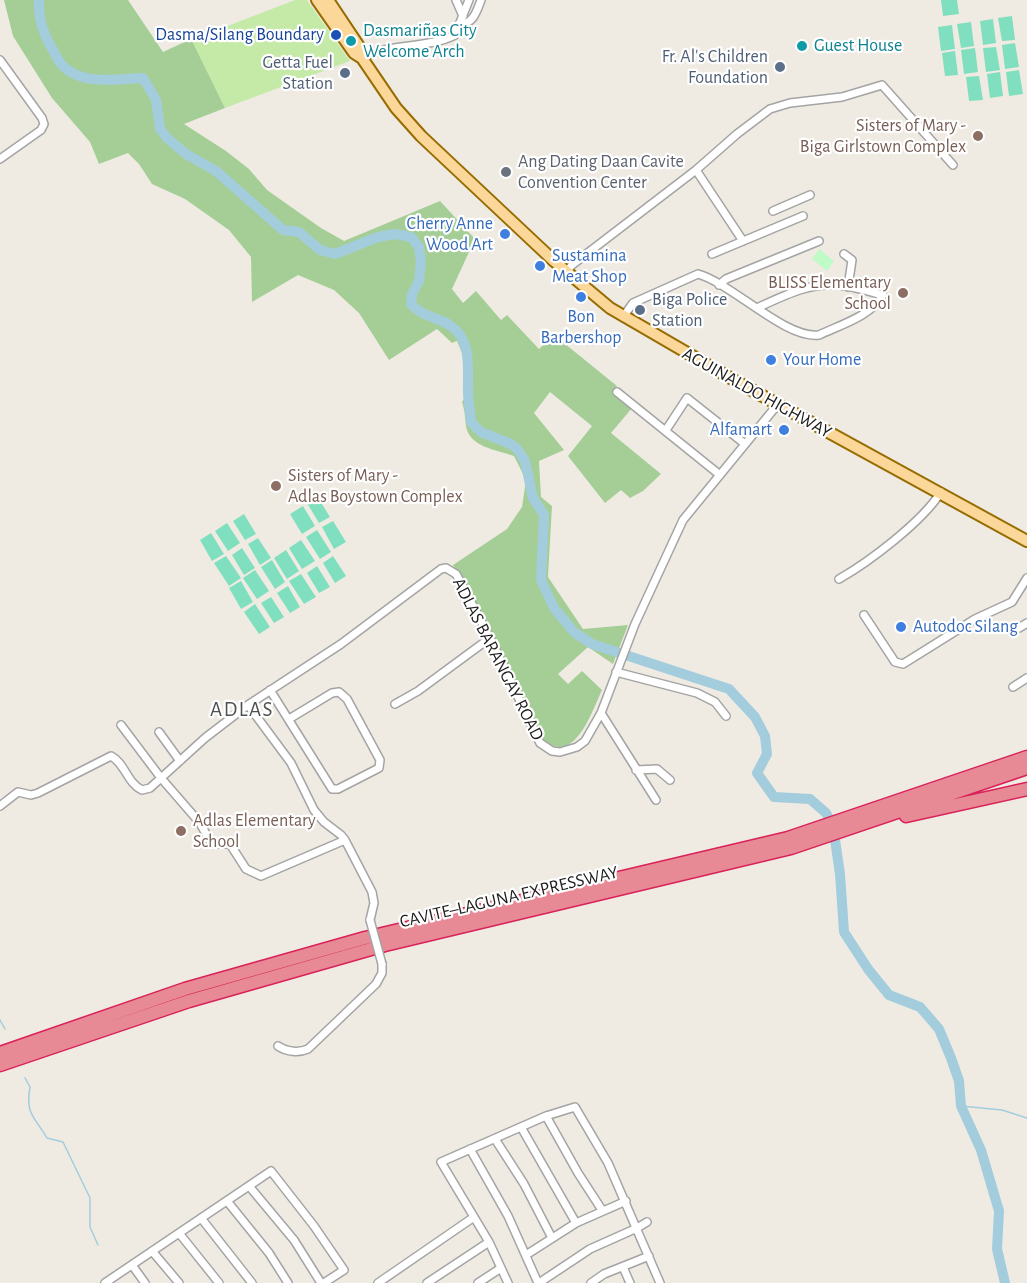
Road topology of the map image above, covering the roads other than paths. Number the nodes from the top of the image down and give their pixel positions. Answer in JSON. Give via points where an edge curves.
{"nodes":[{"id":1,"x":317,"y":0,"type":"edge"},
{"id":2,"x":328,"y":0,"type":"edge"},
{"id":3,"x":456,"y":0,"type":"edge"},
{"id":4,"x":469,"y":0,"type":"edge"},
{"id":5,"x":481,"y":0,"type":"edge"},
{"id":6,"x":464,"y":16,"type":"junction"},
{"id":7,"x":459,"y":24,"type":"junction"},
{"id":8,"x":362,"y":58,"type":"junction"},
{"id":9,"x":0,"y":60,"type":"edge"},
{"id":10,"x":0,"y":159,"type":"edge"},
{"id":11,"x":953,"y":165,"type":"dead end"},
{"id":12,"x":696,"y":170,"type":"junction"},
{"id":13,"x":810,"y":195,"type":"dead end"},
{"id":14,"x":773,"y":211,"type":"dead end"},
{"id":15,"x":803,"y":216,"type":"dead end"},
{"id":16,"x":743,"y":241,"type":"junction"},
{"id":17,"x":819,"y":241,"type":"dead end"},
{"id":18,"x":712,"y":254,"type":"dead end"},
{"id":19,"x":844,"y":254,"type":"dead end"},
{"id":20,"x":566,"y":272,"type":"junction"},
{"id":21,"x":719,"y":285,"type":"junction"},
{"id":22,"x":848,"y":286,"type":"junction"},
{"id":23,"x":757,"y":308,"type":"junction"},
{"id":24,"x":623,"y":316,"type":"junction"},
{"id":25,"x":617,"y":392,"type":"dead end"},
{"id":26,"x":778,"y":404,"type":"junction"},
{"id":27,"x":666,"y":430,"type":"junction"},
{"id":28,"x":745,"y":444,"type":"junction"},
{"id":29,"x":720,"y":475,"type":"junction"},
{"id":30,"x":941,"y":492,"type":"junction"},
{"id":31,"x":1027,"y":531,"type":"edge"},
{"id":32,"x":1015,"y":534,"type":"junction"},
{"id":33,"x":1027,"y":541,"type":"edge"},
{"id":34,"x":1027,"y":578,"type":"edge"},
{"id":35,"x":839,"y":579,"type":"dead end"},
{"id":36,"x":1019,"y":590,"type":"junction"},
{"id":37,"x":1027,"y":594,"type":"edge"},
{"id":38,"x":864,"y":615,"type":"dead end"},
{"id":39,"x":1027,"y":623,"type":"edge"},
{"id":40,"x":1019,"y":628,"type":"dead end"},
{"id":41,"x":490,"y":638,"type":"junction"},
{"id":42,"x":618,"y":668,"type":"junction"},
{"id":43,"x":1027,"y":678,"type":"edge"},
{"id":44,"x":1012,"y":687,"type":"dead end"},
{"id":45,"x":270,"y":690,"type":"junction"},
{"id":46,"x":395,"y":704,"type":"dead end"},
{"id":47,"x":248,"y":705,"type":"junction"},
{"id":48,"x":601,"y":712,"type":"junction"},
{"id":49,"x":726,"y":716,"type":"dead end"},
{"id":50,"x":289,"y":719,"type":"junction"},
{"id":51,"x":121,"y":725,"type":"dead end"},
{"id":52,"x":159,"y":732,"type":"dead end"},
{"id":53,"x":1027,"y":757,"type":"edge"},
{"id":54,"x":180,"y":761,"type":"junction"},
{"id":55,"x":1027,"y":768,"type":"edge"},
{"id":56,"x":636,"y":770,"type":"junction"},
{"id":57,"x":161,"y":778,"type":"junction"},
{"id":58,"x":670,"y":780,"type":"dead end"},
{"id":59,"x":1027,"y":789,"type":"edge"},
{"id":60,"x":656,"y":800,"type":"dead end"},
{"id":61,"x":0,"y":806,"type":"edge"},
{"id":62,"x":845,"y":825,"type":"junction"},
{"id":63,"x":815,"y":835,"type":"junction"},
{"id":64,"x":345,"y":840,"type":"junction"},
{"id":65,"x":278,"y":1046,"type":"dead end"},
{"id":66,"x":0,"y":1053,"type":"edge"},
{"id":67,"x":0,"y":1065,"type":"edge"},
{"id":68,"x":546,"y":1116,"type":"junction"},
{"id":69,"x":521,"y":1127,"type":"junction"},
{"id":70,"x":495,"y":1138,"type":"junction"},
{"id":71,"x":470,"y":1149,"type":"junction"},
{"id":72,"x":249,"y":1186,"type":"junction"},
{"id":73,"x":227,"y":1201,"type":"junction"},
{"id":74,"x":626,"y":1201,"type":"junction"},
{"id":75,"x":602,"y":1210,"type":"junction"},
{"id":76,"x":474,"y":1217,"type":"junction"},
{"id":77,"x":201,"y":1218,"type":"junction"},
{"id":78,"x":647,"y":1221,"type":"dead end"},
{"id":79,"x":576,"y":1223,"type":"junction"},
{"id":80,"x":637,"y":1228,"type":"junction"},
{"id":81,"x":179,"y":1233,"type":"junction"},
{"id":82,"x":552,"y":1239,"type":"junction"},
{"id":83,"x":489,"y":1242,"type":"junction"},
{"id":84,"x":152,"y":1251,"type":"junction"},
{"id":85,"x":526,"y":1255,"type":"junction"},
{"id":86,"x":649,"y":1256,"type":"junction"},
{"id":87,"x":132,"y":1265,"type":"junction"},
{"id":88,"x":623,"y":1267,"type":"junction"},
{"id":89,"x":501,"y":1268,"type":"junction"},
{"id":90,"x":109,"y":1282,"type":"edge"},
{"id":91,"x":596,"y":1282,"type":"edge"},
{"id":92,"x":145,"y":1283,"type":"edge"},
{"id":93,"x":179,"y":1283,"type":"edge"},
{"id":94,"x":219,"y":1283,"type":"edge"},
{"id":95,"x":252,"y":1283,"type":"edge"},
{"id":96,"x":288,"y":1283,"type":"edge"},
{"id":97,"x":322,"y":1283,"type":"edge"},
{"id":98,"x":378,"y":1283,"type":"edge"},
{"id":99,"x":427,"y":1283,"type":"edge"},
{"id":100,"x":478,"y":1283,"type":"edge"},
{"id":101,"x":508,"y":1283,"type":"edge"},
{"id":102,"x":539,"y":1283,"type":"edge"},
{"id":103,"x":630,"y":1283,"type":"edge"},
{"id":104,"x":660,"y":1283,"type":"edge"}],
"edges":[{"from":1,"to":8,"type":"main road","name":"AGUINALDO HIGHWAY","via":[[354,53]]},
{"from":2,"to":8,"type":"main road","name":"AGUINALDO HIGHWAY","via":[[360,48]]},
{"from":3,"to":6,"type":"street"},
{"from":4,"to":6,"type":"street"},
{"from":5,"to":7,"type":"street","via":[[473,18]]},
{"from":6,"to":7,"type":"street"},
{"from":7,"to":8,"type":"street","via":[[455,35],[449,38]]},
{"from":8,"to":20,"type":"main road","name":"AGUINALDO HIGHWAY","via":[[415,129]]},
{"from":9,"to":10,"type":"street","via":[[44,124]]},
{"from":11,"to":12,"type":"street","via":[[882,85],[842,97],[770,109]]},
{"from":12,"to":16,"type":"street"},
{"from":12,"to":20,"type":"street"},
{"from":13,"to":14,"type":"street"},
{"from":15,"to":16,"type":"street"},
{"from":16,"to":18,"type":"street"},
{"from":17,"to":21,"type":"street"},
{"from":19,"to":22,"type":"street","via":[[852,260]]},
{"from":20,"to":24,"type":"main road","name":"AGUINALDO HIGHWAY"},
{"from":21,"to":23,"type":"street"},
{"from":21,"to":24,"type":"street","via":[[698,274],[633,303]]},
{"from":22,"to":23,"type":"street","via":[[814,286]]},
{"from":22,"to":23,"type":"street","via":[[883,295],[870,309],[819,335],[798,331]]},
{"from":24,"to":26,"type":"main road","name":"AGUINALDO HIGHWAY"},
{"from":25,"to":27,"type":"street"},
{"from":26,"to":28,"type":"street","name":"ADLAS BARANGAY ROAD"},
{"from":26,"to":30,"type":"main road","name":"AGUINALDO HIGHWAY"},
{"from":27,"to":28,"type":"street","via":[[687,398]]},
{"from":27,"to":29,"type":"street"},
{"from":28,"to":29,"type":"street","name":"ADLAS BARANGAY ROAD"},
{"from":29,"to":42,"type":"street","name":"ADLAS BARANGAY ROAD","via":[[683,520]]},
{"from":30,"to":32,"type":"main road","name":"AGUINALDO HIGHWAY"},
{"from":30,"to":35,"type":"street","via":[[898,537]]},
{"from":31,"to":32,"type":"main road"},
{"from":32,"to":33,"type":"main road","name":"AGUINALDO HIGHWAY"},
{"from":34,"to":36,"type":"street"},
{"from":36,"to":37,"type":"street"},
{"from":36,"to":38,"type":"street","via":[[1006,606],[975,619],[901,664],[895,662]]},
{"from":39,"to":40,"type":"street"},
{"from":41,"to":45,"type":"street","name":"ADLAS BARANGAY ROAD","via":[[456,574],[441,569],[341,644]]},
{"from":41,"to":46,"type":"street"},
{"from":41,"to":48,"type":"street","name":"ADLAS BARANGAY ROAD","via":[[540,743],[546,748],[560,752],[577,747],[585,741]]},
{"from":42,"to":48,"type":"street","name":"ADLAS BARANGAY ROAD"},
{"from":42,"to":49,"type":"street","via":[[697,693],[715,702]]},
{"from":43,"to":44,"type":"street"},
{"from":45,"to":47,"type":"street","name":"ADLAS BARANGAY ROAD"},
{"from":45,"to":50,"type":"street"},
{"from":47,"to":54,"type":"street","name":"ADLAS BARANGAY ROAD"},
{"from":47,"to":64,"type":"street","via":[[291,763],[314,810]]},
{"from":48,"to":56,"type":"street"},
{"from":50,"to":50,"type":"street","via":[[339,692],[347,699],[380,760],[379,768],[333,790]]},
{"from":51,"to":57,"type":"street"},
{"from":52,"to":54,"type":"street"},
{"from":53,"to":62,"type":"highway","name":"CAVITE–LAGUNA EXPRESSWAY"},
{"from":54,"to":57,"type":"street","name":"ADLAS BARANGAY ROAD"},
{"from":55,"to":62,"type":"highway","name":"CAVITE–LAGUNA EXPRESSWAY"},
{"from":56,"to":58,"type":"street","via":[[657,769]]},
{"from":56,"to":60,"type":"street"},
{"from":57,"to":61,"type":"street","name":"ADLAS BARANGAY ROAD","via":[[142,790],[133,785],[114,757],[108,757],[38,793],[16,793]]},
{"from":57,"to":64,"type":"street","via":[[197,819],[211,843],[230,844],[246,869],[261,876]]},
{"from":59,"to":62,"type":"highway"},
{"from":62,"to":63,"type":"highway","name":"CAVITE–LAGUNA EXPRESSWAY"},
{"from":63,"to":66,"type":"highway","name":"CAVITE–LAGUNA EXPRESSWAY","via":[[365,938],[185,989]]},
{"from":63,"to":67,"type":"highway","name":"CAVITE–LAGUNA EXPRESSWAY","via":[[754,858],[385,945],[189,1001]]},
{"from":64,"to":65,"type":"street","bridge":true,"via":[[372,892],[370,920],[382,964],[381,977],[308,1049],[297,1052]]},
{"from":68,"to":69,"type":"street"},
{"from":68,"to":74,"type":"street","via":[[575,1107]]},
{"from":68,"to":75,"type":"street"},
{"from":69,"to":70,"type":"street"},
{"from":69,"to":79,"type":"street"},
{"from":70,"to":71,"type":"street"},
{"from":70,"to":82,"type":"street"},
{"from":71,"to":76,"type":"street","via":[[441,1162]]},
{"from":71,"to":85,"type":"street"},
{"from":72,"to":73,"type":"street"},
{"from":72,"to":97,"type":"street","via":[[294,1240]]},
{"from":72,"to":97,"type":"street","via":[[271,1171],[314,1226],[344,1270]]},
{"from":73,"to":77,"type":"street"},
{"from":73,"to":96,"type":"street"},
{"from":74,"to":75,"type":"street"},
{"from":74,"to":80,"type":"street"},
{"from":75,"to":79,"type":"street"},
{"from":76,"to":83,"type":"street"},
{"from":76,"to":98,"type":"street"},
{"from":77,"to":81,"type":"street"},
{"from":77,"to":95,"type":"street"},
{"from":78,"to":80,"type":"street"},
{"from":79,"to":82,"type":"street"},
{"from":80,"to":86,"type":"street"},
{"from":80,"to":102,"type":"street","via":[[590,1248]]},
{"from":81,"to":84,"type":"street"},
{"from":81,"to":94,"type":"street"},
{"from":82,"to":85,"type":"street"},
{"from":83,"to":89,"type":"street"},
{"from":83,"to":99,"type":"street"},
{"from":84,"to":87,"type":"street"},
{"from":84,"to":93,"type":"street"},
{"from":85,"to":102,"type":"street"},
{"from":86,"to":88,"type":"street"},
{"from":86,"to":104,"type":"street"},
{"from":87,"to":90,"type":"street"},
{"from":87,"to":92,"type":"street"},
{"from":88,"to":91,"type":"street"},
{"from":88,"to":103,"type":"street"},
{"from":89,"to":100,"type":"street"},
{"from":89,"to":101,"type":"street"}]}
